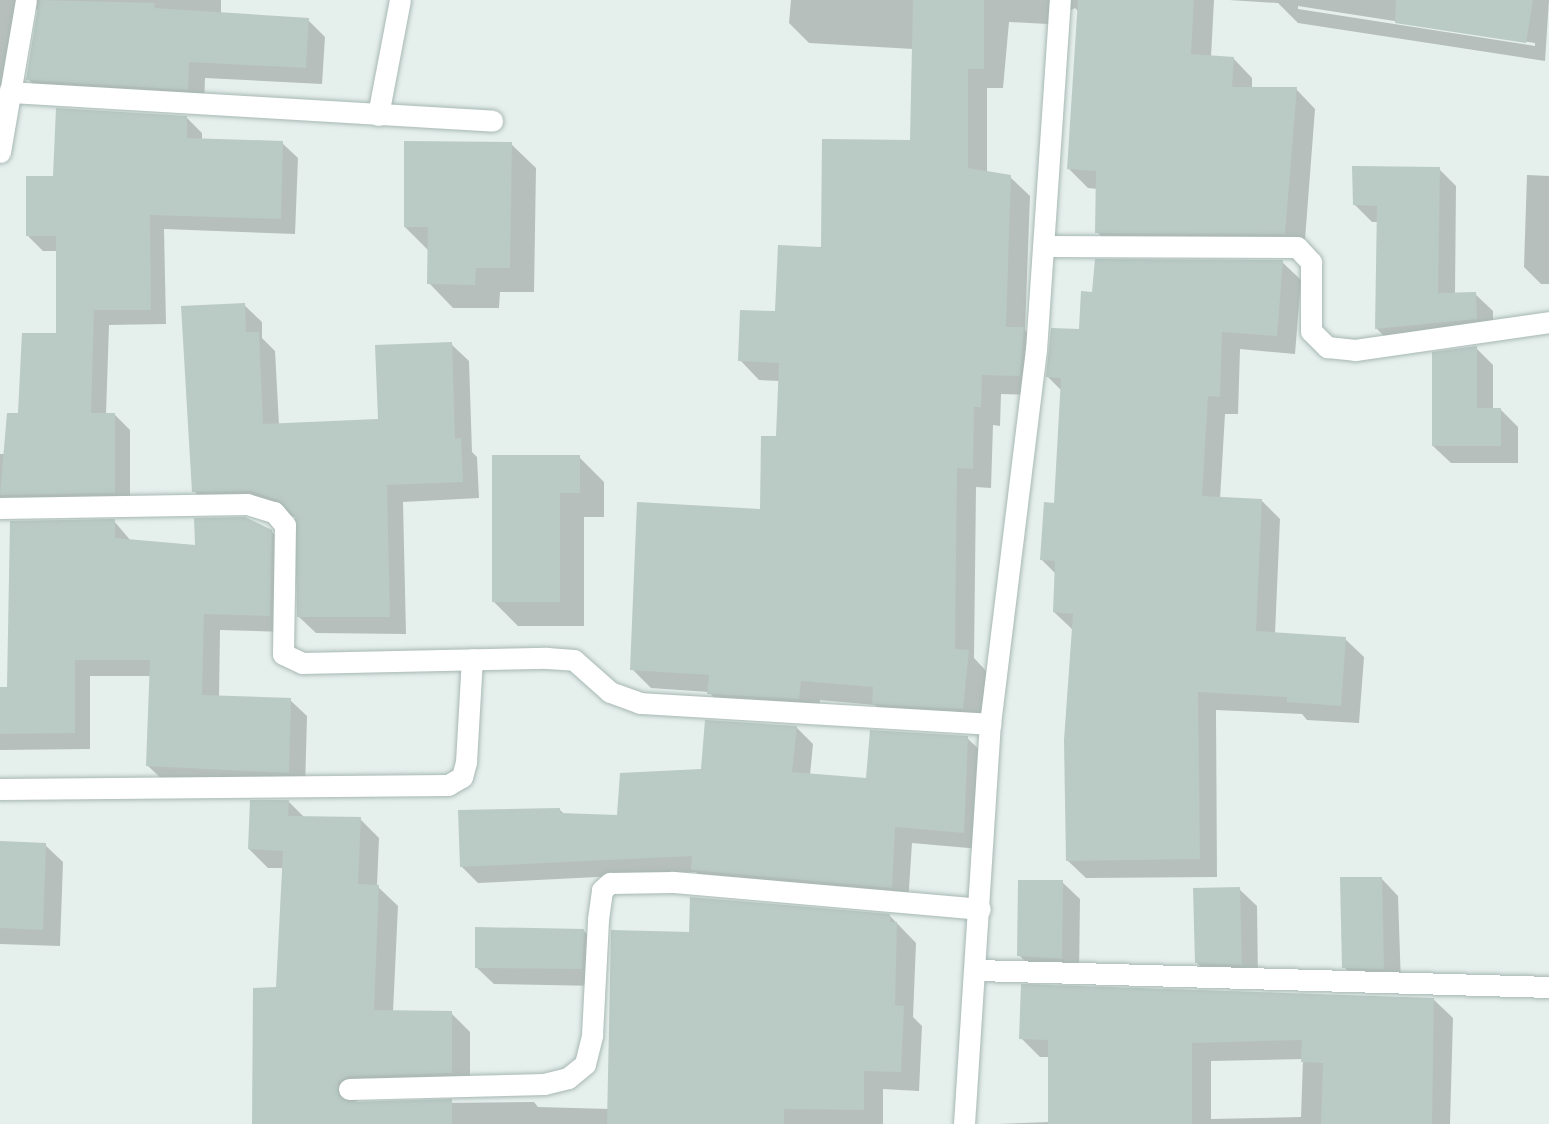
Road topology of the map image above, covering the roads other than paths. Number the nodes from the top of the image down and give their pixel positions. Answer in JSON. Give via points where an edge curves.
{"nodes":[{"id":1,"x":26,"y":0,"type":"edge"},
{"id":2,"x":400,"y":0,"type":"edge"},
{"id":3,"x":1060,"y":0,"type":"edge"},
{"id":4,"x":9,"y":92,"type":"junction"},
{"id":5,"x":378,"y":115,"type":"junction"},
{"id":6,"x":492,"y":121,"type":"dead end"},
{"id":7,"x":0,"y":152,"type":"edge"},
{"id":8,"x":1043,"y":246,"type":"junction"},
{"id":9,"x":1549,"y":322,"type":"edge"},
{"id":10,"x":0,"y":508,"type":"edge"},
{"id":11,"x":472,"y":659,"type":"junction"},
{"id":12,"x":990,"y":724,"type":"junction"},
{"id":13,"x":0,"y":789,"type":"edge"},
{"id":14,"x":980,"y":909,"type":"junction"},
{"id":15,"x":977,"y":970,"type":"junction"},
{"id":16,"x":1549,"y":987,"type":"edge"},
{"id":17,"x":349,"y":1088,"type":"dead end"},
{"id":18,"x":964,"y":1124,"type":"edge"}],
"edges":[{"from":1,"to":4,"type":"street"},
{"from":2,"to":5,"type":"street"},
{"from":3,"to":8,"type":"street"},
{"from":4,"to":5,"type":"street"},
{"from":4,"to":7,"type":"street"},
{"from":5,"to":6,"type":"street"},
{"from":8,"to":9,"type":"street","via":[[1297,247],[1311,262],[1311,331],[1327,347],[1355,350]]},
{"from":8,"to":12,"type":"street","via":[[1036,350]]},
{"from":10,"to":11,"type":"street","via":[[247,505],[274,512],[285,526],[283,653],[302,663],[322,664]]},
{"from":11,"to":12,"type":"street","via":[[574,660],[610,692],[640,703]]},
{"from":11,"to":13,"type":"street","via":[[466,762],[462,777],[448,785]]},
{"from":12,"to":14,"type":"street"},
{"from":14,"to":15,"type":"street"},
{"from":14,"to":17,"type":"street","via":[[673,881],[610,883],[602,890],[598,919],[592,1035],[585,1064],[568,1078],[544,1084]]},
{"from":15,"to":16,"type":"street"},
{"from":15,"to":18,"type":"street"}]}
